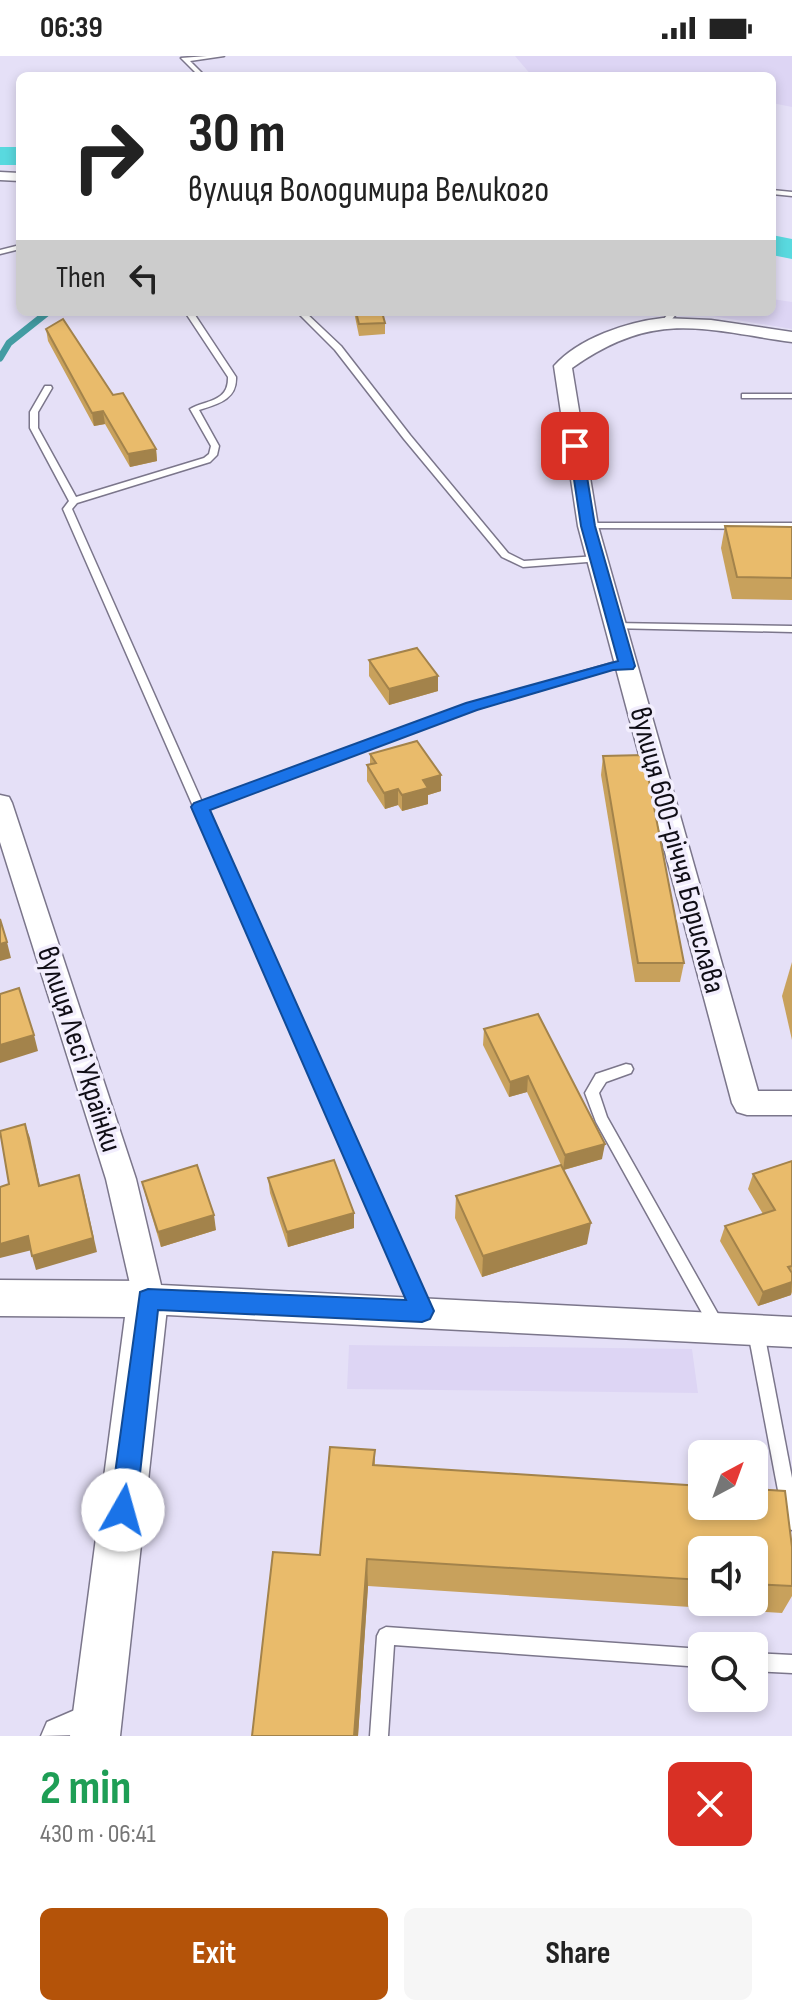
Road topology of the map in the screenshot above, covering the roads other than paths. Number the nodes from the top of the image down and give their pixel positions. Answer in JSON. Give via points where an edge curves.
{"nodes":[{"id":1,"x":221,"y":56,"type":"edge"},
{"id":2,"x":184,"y":58,"type":"edge"},
{"id":3,"x":192,"y":316,"type":"edge"},
{"id":4,"x":305,"y":316,"type":"edge"},
{"id":5,"x":669,"y":317,"type":"edge"},
{"id":6,"x":792,"y":337,"type":"edge"},
{"id":7,"x":48,"y":388,"type":"dead end"},
{"id":8,"x":745,"y":396,"type":"dead end"},
{"id":9,"x":792,"y":396,"type":"edge"},
{"id":10,"x":74,"y":501,"type":"junction"},
{"id":11,"x":588,"y":526,"type":"junction"},
{"id":12,"x":792,"y":526,"type":"edge"},
{"id":13,"x":597,"y":559,"type":"junction"},
{"id":14,"x":614,"y":626,"type":"junction"},
{"id":15,"x":792,"y":629,"type":"edge"},
{"id":16,"x":627,"y":666,"type":"junction"},
{"id":17,"x":0,"y":803,"type":"edge"},
{"id":18,"x":200,"y":807,"type":"junction"},
{"id":19,"x":626,"y":1069,"type":"dead end"},
{"id":20,"x":792,"y":1103,"type":"edge"},
{"id":21,"x":0,"y":1298,"type":"edge"},
{"id":22,"x":148,"y":1299,"type":"junction"},
{"id":23,"x":422,"y":1311,"type":"junction"},
{"id":24,"x":718,"y":1329,"type":"junction"},
{"id":25,"x":755,"y":1331,"type":"junction"},
{"id":26,"x":792,"y":1332,"type":"edge"},
{"id":27,"x":792,"y":1522,"type":"edge"},
{"id":28,"x":688,"y":1657,"type":"edge"},
{"id":29,"x":768,"y":1663,"type":"edge"},
{"id":30,"x":792,"y":1664,"type":"edge"},
{"id":31,"x":85,"y":1731,"type":"edge"},
{"id":32,"x":379,"y":1736,"type":"edge"}],
"edges":[{"from":1,"to":2,"type":"lane"},
{"from":3,"to":10,"type":"lane","via":[[232,377],[230,394],[194,409],[215,446],[213,455]]},
{"from":4,"to":13,"type":"lane","via":[[338,348],[505,555],[523,564]]},
{"from":5,"to":6,"type":"street","name":"вулиця 600-річчя Борислава"},
{"from":5,"to":11,"type":"street","name":"вулиця 600-річчя Борислава","via":[[563,366]]},
{"from":7,"to":10,"type":"lane","via":[[34,412],[34,428]]},
{"from":8,"to":9,"type":"lane"},
{"from":10,"to":18,"type":"lane","via":[[67,509]]},
{"from":11,"to":12,"type":"lane"},
{"from":11,"to":13,"type":"street","name":"вулиця 600-річчя Борислава"},
{"from":13,"to":14,"type":"street","name":"вулиця 600-річчя Борислава"},
{"from":14,"to":15,"type":"lane"},
{"from":14,"to":16,"type":"street","name":"вулиця 600-річчя Борислава"},
{"from":16,"to":18,"type":"lane","via":[[472,707]]},
{"from":16,"to":20,"type":"street","name":"вулиця 600-річчя Борислава","via":[[747,1103]]},
{"from":17,"to":22,"type":"street","name":"вулиця Лесі Українки","via":[[121,1179]]},
{"from":18,"to":23,"type":"lane"},
{"from":19,"to":24,"type":"lane","via":[[601,1078],[592,1093]]},
{"from":21,"to":22,"type":"street"},
{"from":22,"to":23,"type":"street"},
{"from":22,"to":31,"type":"street"},
{"from":23,"to":24,"type":"street"},
{"from":24,"to":25,"type":"street"},
{"from":25,"to":26,"type":"street"},
{"from":25,"to":27,"type":"lane"},
{"from":28,"to":32,"type":"lane","via":[[386,1636]]},
{"from":29,"to":30,"type":"lane"}]}
